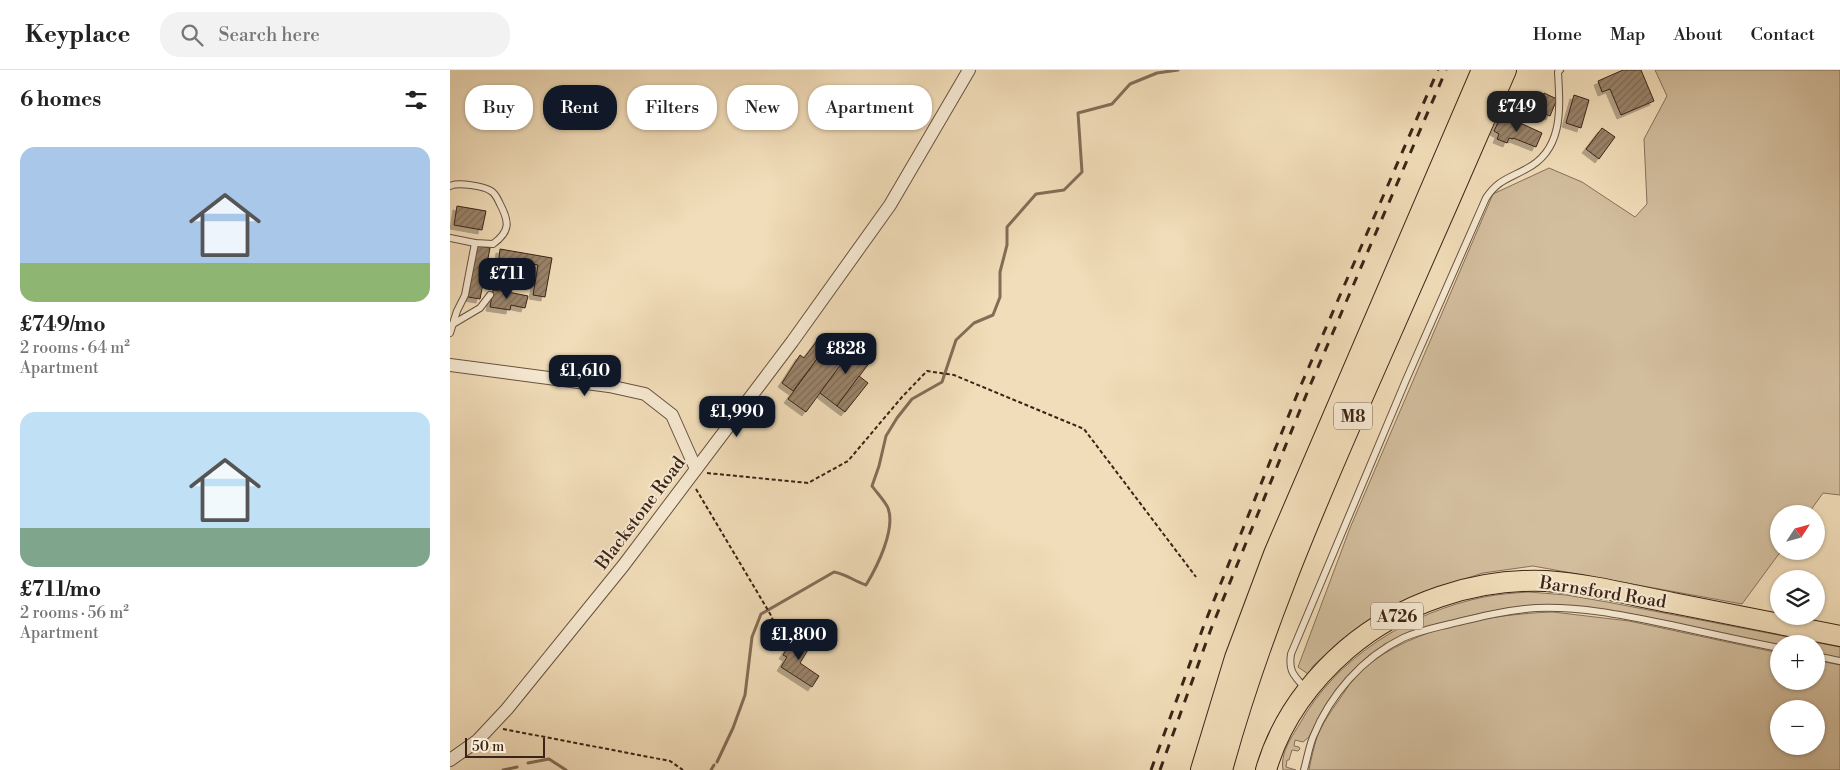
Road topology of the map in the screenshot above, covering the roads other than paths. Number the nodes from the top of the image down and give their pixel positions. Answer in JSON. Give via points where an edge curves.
{"nodes":[{"id":1,"x":969,"y":70,"type":"edge"},
{"id":2,"x":1482,"y":70,"type":"edge"},
{"id":3,"x":1505,"y":70,"type":"edge"},
{"id":4,"x":1560,"y":70,"type":"edge"},
{"id":5,"x":450,"y":186,"type":"edge"},
{"id":6,"x":450,"y":238,"type":"edge"},
{"id":7,"x":475,"y":243,"type":"junction"},
{"id":8,"x":490,"y":295,"type":"dead end"},
{"id":9,"x":453,"y":324,"type":"junction"},
{"id":10,"x":450,"y":333,"type":"edge"},
{"id":11,"x":450,"y":365,"type":"edge"},
{"id":12,"x":693,"y":473,"type":"junction"},
{"id":13,"x":1840,"y":636,"type":"edge"},
{"id":14,"x":1770,"y":646,"type":"edge"},
{"id":15,"x":1825,"y":658,"type":"edge"},
{"id":16,"x":1840,"y":661,"type":"edge"},
{"id":17,"x":1307,"y":691,"type":"junction"},
{"id":18,"x":450,"y":760,"type":"edge"},
{"id":19,"x":1202,"y":770,"type":"edge"},
{"id":20,"x":1221,"y":770,"type":"edge"},
{"id":21,"x":1266,"y":770,"type":"edge"},
{"id":22,"x":1304,"y":770,"type":"edge"}],
"edges":[{"from":1,"to":12,"type":"street","name":"Blackstone Road","via":[[890,205]]},
{"from":2,"to":19,"type":"highway","number":"M8","via":[[1275,554],[1230,676]]},
{"from":3,"to":20,"type":"highway","number":"M8","via":[[1293,558],[1243,696]]},
{"from":4,"to":17,"type":"lane","via":[[1560,117],[1548,150],[1539,161],[1493,187],[1486,198],[1291,654],[1289,664],[1295,678]]},
{"from":5,"to":7,"type":"lane","via":[[457,183],[490,190],[506,216],[506,230],[500,239],[493,244]]},
{"from":6,"to":7,"type":"lane"},
{"from":7,"to":9,"type":"lane","via":[[465,295]]},
{"from":8,"to":9,"type":"lane","via":[[480,308]]},
{"from":9,"to":10,"type":"lane"},
{"from":11,"to":12,"type":"street","via":[[609,386],[645,394],[672,415]]},
{"from":12,"to":18,"type":"street","name":"Blackstone Road","via":[[623,566],[495,724]]},
{"from":13,"to":17,"type":"main road","name":"Barnsford Road","number":"A726","via":[[1577,585],[1548,581],[1506,582],[1450,594],[1395,617],[1353,644],[1325,669]]},
{"from":14,"to":22,"type":"lane","via":[[1630,616],[1572,609],[1509,611],[1437,627],[1404,638],[1370,659],[1354,674],[1321,719],[1312,738]]},
{"from":15,"to":16,"type":"lane"},
{"from":17,"to":21,"type":"main road","name":"Barnsford Road","number":"A726","via":[[1282,730]]}]}
